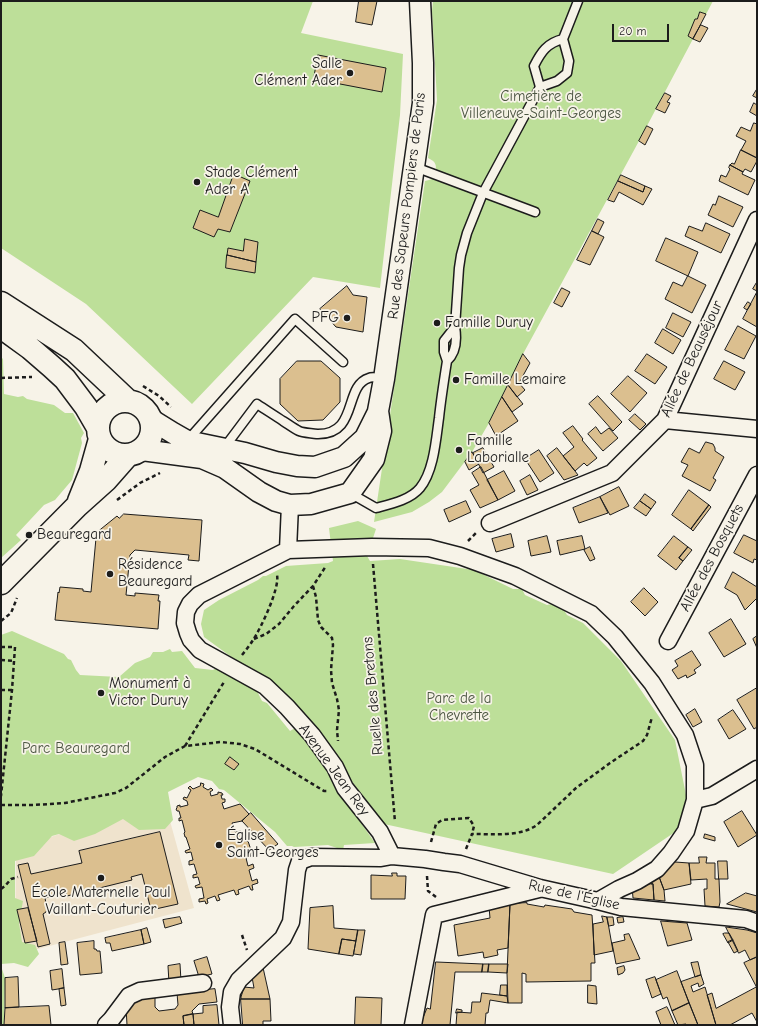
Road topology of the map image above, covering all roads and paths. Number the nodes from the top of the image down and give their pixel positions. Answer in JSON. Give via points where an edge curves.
{"nodes":[{"id":1,"x":420,"y":1,"type":"edge"},
{"id":2,"x":578,"y":1,"type":"edge"},
{"id":3,"x":563,"y":39,"type":"junction"},
{"id":4,"x":540,"y":87,"type":"junction"},
{"id":5,"x":414,"y":167,"type":"junction"},
{"id":6,"x":483,"y":193,"type":"junction"},
{"id":7,"x":535,"y":212,"type":"dead end"},
{"id":8,"x":757,"y":220,"type":"edge"},
{"id":9,"x":1,"y":303,"type":"edge"},
{"id":10,"x":1,"y":327,"type":"edge"},
{"id":11,"x":455,"y":327,"type":"junction"},
{"id":12,"x":447,"y":360,"type":"junction"},
{"id":13,"x":344,"y":362,"type":"dead end"},
{"id":14,"x":1,"y":378,"type":"edge"},
{"id":15,"x":384,"y":379,"type":"junction"},
{"id":16,"x":37,"y":380,"type":"dead end"},
{"id":17,"x":127,"y":400,"type":"junction"},
{"id":18,"x":378,"y":411,"type":"junction"},
{"id":19,"x":152,"y":420,"type":"junction"},
{"id":20,"x":664,"y":420,"type":"junction"},
{"id":21,"x":757,"y":428,"type":"edge"},
{"id":22,"x":99,"y":432,"type":"junction"},
{"id":23,"x":183,"y":447,"type":"junction"},
{"id":24,"x":224,"y":449,"type":"junction"},
{"id":25,"x":135,"y":453,"type":"junction"},
{"id":26,"x":757,"y":475,"type":"edge"},
{"id":27,"x":350,"y":494,"type":"junction"},
{"id":28,"x":112,"y":504,"type":"dead end"},
{"id":29,"x":290,"y":505,"type":"junction"},
{"id":30,"x":77,"y":506,"type":"junction"},
{"id":31,"x":490,"y":523,"type":"dead end"},
{"id":32,"x":372,"y":547,"type":"junction"},
{"id":33,"x":334,"y":549,"type":"junction"},
{"id":34,"x":288,"y":550,"type":"junction"},
{"id":35,"x":271,"y":559,"type":"junction"},
{"id":36,"x":313,"y":586,"type":"junction"},
{"id":37,"x":9,"y":589,"type":"edge"},
{"id":38,"x":1,"y":621,"type":"edge"},
{"id":39,"x":254,"y":639,"type":"junction"},
{"id":40,"x":668,"y":641,"type":"dead end"},
{"id":41,"x":1,"y":647,"type":"edge"},
{"id":42,"x":1,"y":660,"type":"edge"},
{"id":43,"x":14,"y":661,"type":"junction"},
{"id":44,"x":233,"y":668,"type":"junction"},
{"id":45,"x":1,"y":690,"type":"edge"},
{"id":46,"x":12,"y":690,"type":"junction"},
{"id":47,"x":652,"y":712,"type":"dead end"},
{"id":48,"x":185,"y":746,"type":"junction"},
{"id":49,"x":335,"y":767,"type":"junction"},
{"id":50,"x":757,"y":769,"type":"edge"},
{"id":51,"x":346,"y":788,"type":"junction"},
{"id":52,"x":1,"y":796,"type":"edge"},
{"id":53,"x":695,"y":800,"type":"junction"},
{"id":54,"x":1,"y":805,"type":"edge"},
{"id":55,"x":380,"y":832,"type":"junction"},
{"id":56,"x":472,"y":834,"type":"junction"},
{"id":57,"x":392,"y":856,"type":"junction"},
{"id":58,"x":425,"y":858,"type":"junction"},
{"id":59,"x":460,"y":864,"type":"junction"},
{"id":60,"x":18,"y":877,"type":"dead end"},
{"id":61,"x":540,"y":888,"type":"junction"},
{"id":62,"x":1,"y":889,"type":"edge"},
{"id":63,"x":598,"y":901,"type":"junction"},
{"id":64,"x":446,"y":912,"type":"junction"},
{"id":65,"x":757,"y":923,"type":"edge"},
{"id":66,"x":203,"y":983,"type":"dead end"},
{"id":67,"x":106,"y":1025,"type":"edge"},
{"id":68,"x":232,"y":1025,"type":"edge"},
{"id":69,"x":413,"y":1025,"type":"edge"}],
"edges":[{"from":1,"to":5,"type":"street","name":"Rue des Sapeurs Pompiers de Paris","via":[[423,103]]},
{"from":2,"to":3,"type":"lane"},
{"from":3,"to":4,"type":"lane","via":[[554,41],[541,52],[534,66]]},
{"from":3,"to":4,"type":"lane","via":[[569,61],[567,74]]},
{"from":4,"to":6,"type":"lane"},
{"from":5,"to":6,"type":"lane"},
{"from":5,"to":15,"type":"street","name":"Rue des Sapeurs Pompiers de Paris"},
{"from":6,"to":7,"type":"lane"},
{"from":6,"to":11,"type":"lane","via":[[461,255]]},
{"from":8,"to":20,"type":"street","name":"Allée de Beauséjour"},
{"from":9,"to":17,"type":"main road","via":[[74,350]]},
{"from":10,"to":22,"type":"main road","via":[[65,379],[86,407]]},
{"from":11,"to":12,"type":"lane","via":[[455,347]]},
{"from":11,"to":12,"type":"lane","via":[[444,341]]},
{"from":12,"to":27,"type":"lane","via":[[435,449],[420,488],[401,501],[376,508]]},
{"from":13,"to":23,"type":"lane","via":[[294,319]]},
{"from":14,"to":16,"type":"path","via":[[31,377]]},
{"from":15,"to":18,"type":"street","name":"Rue des Sapeurs Pompiers de Paris"},
{"from":15,"to":24,"type":"lane","via":[[370,377],[362,382],[342,423],[324,434],[300,432],[257,404]]},
{"from":17,"to":19,"type":"main road","via":[[142,406]]},
{"from":17,"to":22,"type":"main road","via":[[118,401],[104,410],[100,418]]},
{"from":18,"to":24,"type":"street","name":"Rue des Sapeurs Pompiers de Paris","via":[[365,438],[344,458],[315,467],[276,462]]},
{"from":18,"to":27,"type":"street","name":"Rue des Sapeurs Pompiers de Paris","via":[[381,431],[374,459]]},
{"from":19,"to":23,"type":"street","name":"Rue des Sapeurs Pompiers de Paris","via":[[173,433]]},
{"from":19,"to":25,"type":"main road","via":[[153,428],[148,444]]},
{"from":20,"to":21,"type":"street"},
{"from":20,"to":31,"type":"street","name":"Allée de Beauséjour","via":[[612,473]]},
{"from":22,"to":25,"type":"main road","via":[[104,446],[111,452],[119,455]]},
{"from":22,"to":30,"type":"main road","via":[[91,471]]},
{"from":23,"to":24,"type":"street","name":"Rue des Sapeurs Pompiers de Paris"},
{"from":23,"to":25,"type":"street","name":"Rue des Sapeurs Pompiers de Paris"},
{"from":23,"to":28,"type":"path","via":[[177,466],[155,474]]},
{"from":23,"to":29,"type":"street","name":"Rue des Sapeurs Pompiers de Paris","via":[[225,468],[259,492]]},
{"from":25,"to":30,"type":"main road"},
{"from":26,"to":40,"type":"street","name":"Allée des Bosquets"},
{"from":27,"to":29,"type":"street","name":"Rue des Sapeurs Pompiers de Paris","via":[[311,504]]},
{"from":29,"to":34,"type":"street"},
{"from":30,"to":37,"type":"main road"},
{"from":32,"to":33,"type":"street"},
{"from":32,"to":53,"type":"street","via":[[429,548],[460,556],[515,576],[591,614],[615,637],[652,683],[685,735],[695,765]]},
{"from":32,"to":55,"type":"path","name":"Ruelle des Bretons","via":[[395,822],[384,822]]},
{"from":33,"to":34,"type":"street"},
{"from":33,"to":36,"type":"path","via":[[336,558],[329,560]]},
{"from":34,"to":35,"type":"street","name":"Avenue Jean Rey"},
{"from":35,"to":39,"type":"path","via":[[278,578],[269,608]]},
{"from":35,"to":44,"type":"street","name":"Avenue Jean Rey","via":[[199,595],[186,612],[185,623],[191,640],[200,650]]},
{"from":36,"to":39,"type":"path","via":[[279,624]]},
{"from":36,"to":49,"type":"path","via":[[318,620],[332,638],[333,645],[332,683],[339,710],[339,752]]},
{"from":37,"to":38,"type":"path","via":[[11,613]]},
{"from":39,"to":44,"type":"path"},
{"from":41,"to":43,"type":"path","via":[[15,647]]},
{"from":42,"to":43,"type":"path"},
{"from":43,"to":46,"type":"path"},
{"from":44,"to":48,"type":"path"},
{"from":44,"to":49,"type":"street","name":"Avenue Jean Rey","via":[[265,686],[287,707],[312,735]]},
{"from":45,"to":46,"type":"path"},
{"from":46,"to":52,"type":"path"},
{"from":47,"to":56,"type":"path","via":[[644,741],[576,788],[532,829],[504,834]]},
{"from":48,"to":51,"type":"path","via":[[221,742],[240,744],[255,749],[324,791]]},
{"from":48,"to":54,"type":"path","via":[[165,757],[126,788],[115,793],[65,803]]},
{"from":49,"to":51,"type":"street","name":"Avenue Jean Rey"},
{"from":50,"to":53,"type":"street","via":[[712,796]]},
{"from":51,"to":55,"type":"street","name":"Avenue Jean Rey"},
{"from":53,"to":63,"type":"street","via":[[686,831],[657,869]]},
{"from":55,"to":57,"type":"street","name":"Avenue Jean Rey"},
{"from":56,"to":58,"type":"path","via":[[474,826],[470,818],[442,820],[436,824]]},
{"from":56,"to":59,"type":"path"},
{"from":57,"to":58,"type":"street","name":"Rue de l'Église"},
{"from":57,"to":68,"type":"street","name":"Rue de l'Église","via":[[311,857],[300,861],[291,922],[283,938],[239,980],[232,992]]},
{"from":58,"to":59,"type":"street","name":"Rue de l'Église"},
{"from":58,"to":64,"type":"path","via":[[428,891],[443,902]]},
{"from":59,"to":61,"type":"street","name":"Rue de l'Église"},
{"from":60,"to":62,"type":"path","via":[[11,879]]},
{"from":61,"to":63,"type":"street","name":"Rue de l'Église"},
{"from":61,"to":64,"type":"street"},
{"from":63,"to":65,"type":"street","name":"Rue de l'Église","via":[[621,907],[746,919]]},
{"from":64,"to":69,"type":"street","via":[[434,915]]},
{"from":66,"to":67,"type":"street","via":[[140,991],[129,996]]}]}
